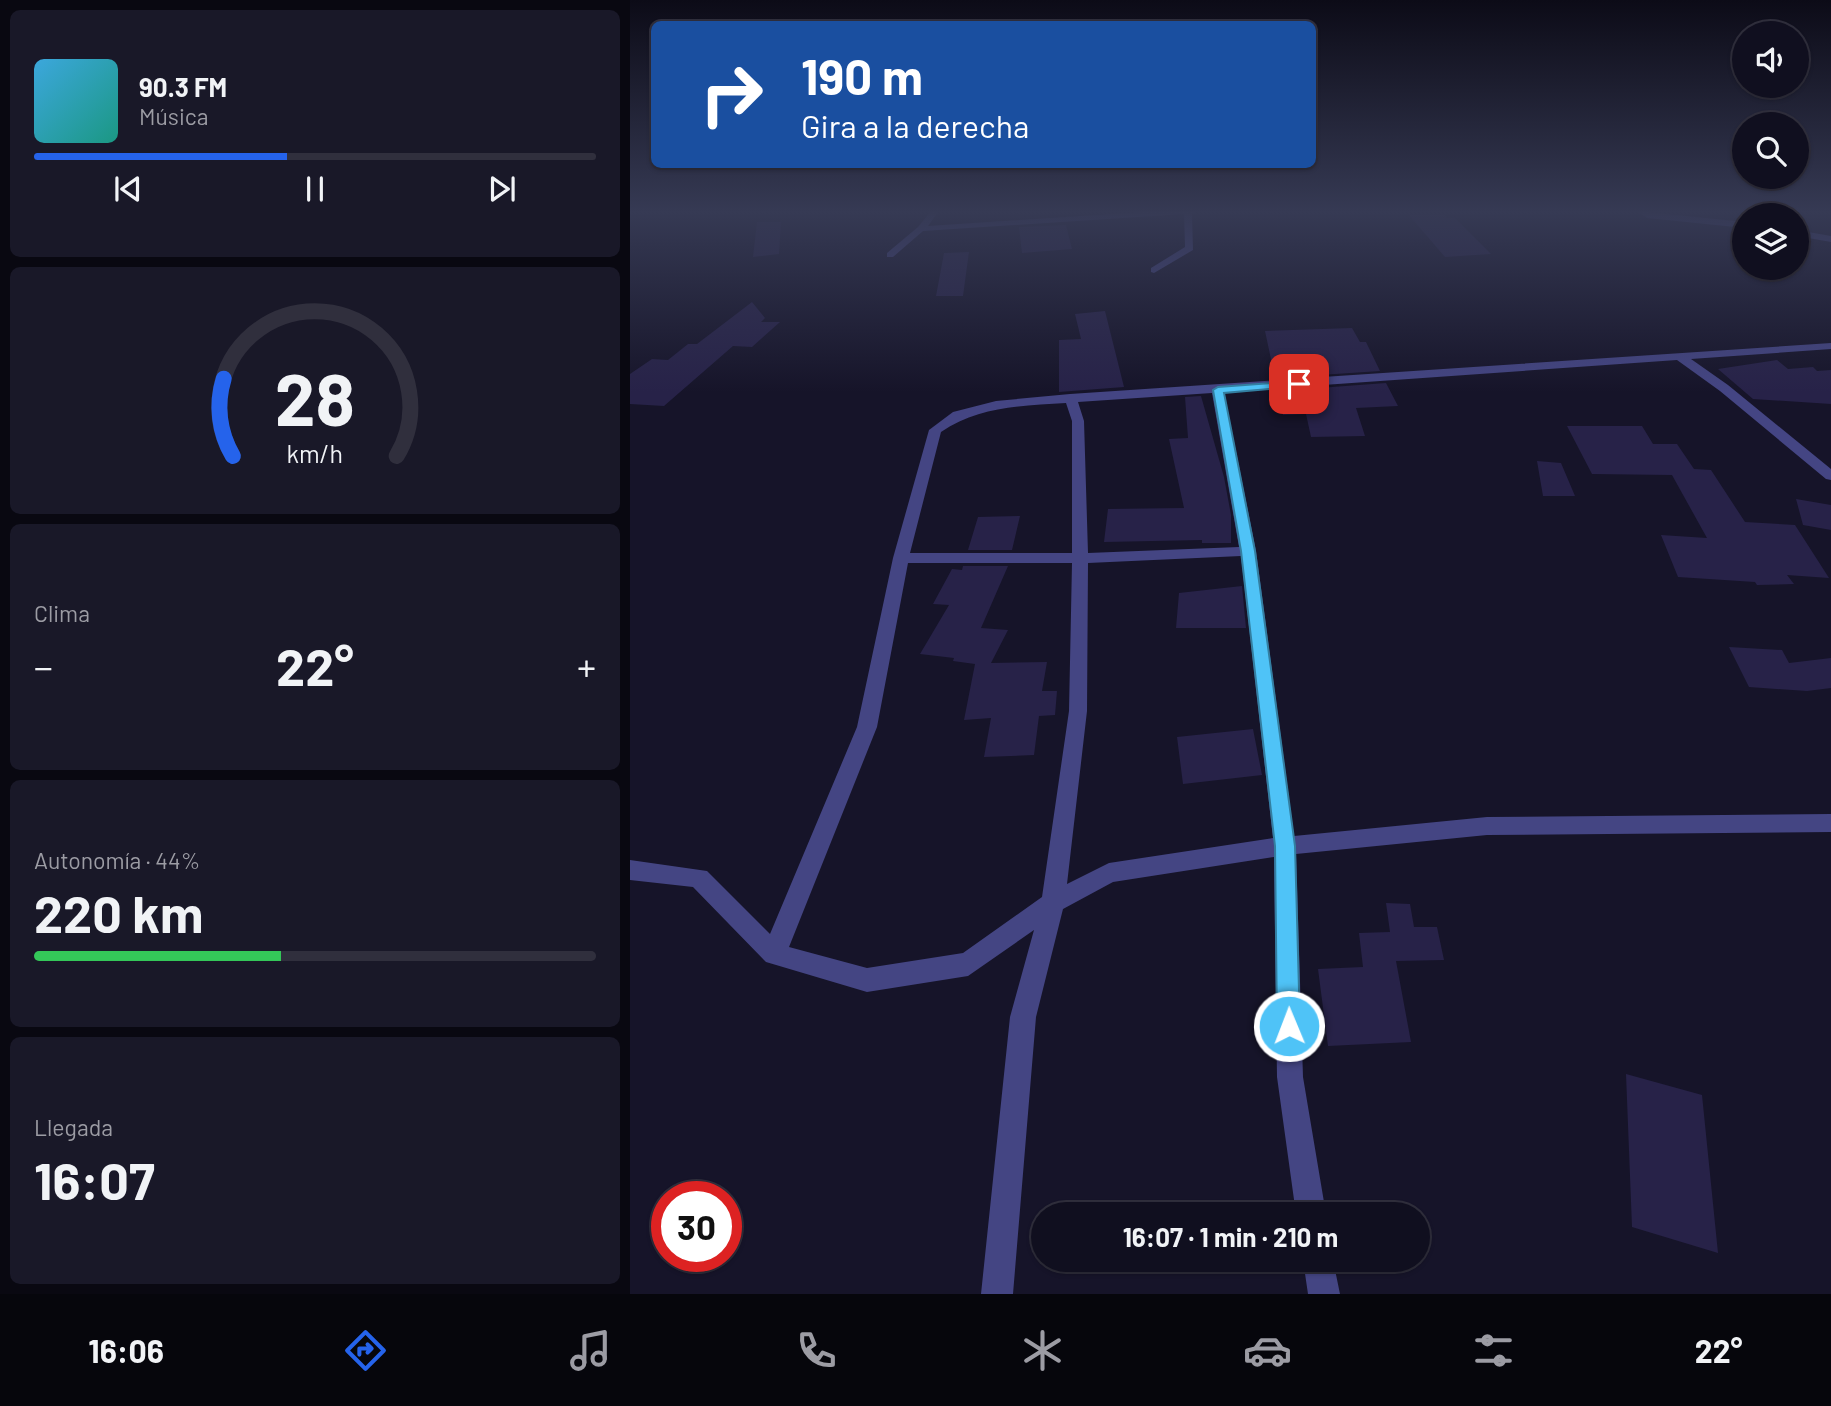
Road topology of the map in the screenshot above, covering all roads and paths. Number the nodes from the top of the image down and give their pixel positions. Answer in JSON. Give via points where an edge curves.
{"nodes":[{"id":1,"x":1831,"y":346,"type":"edge"},
{"id":2,"x":1679,"y":356,"type":"junction"},
{"id":3,"x":1218,"y":390,"type":"junction"},
{"id":4,"x":1070,"y":398,"type":"junction"},
{"id":5,"x":1831,"y":475,"type":"edge"},
{"id":6,"x":1248,"y":551,"type":"junction"},
{"id":7,"x":901,"y":558,"type":"junction"},
{"id":8,"x":1080,"y":558,"type":"junction"},
{"id":9,"x":1831,"y":824,"type":"edge"},
{"id":10,"x":1285,"y":846,"type":"junction"},
{"id":11,"x":630,"y":870,"type":"edge"},
{"id":12,"x":1053,"y":903,"type":"junction"},
{"id":13,"x":774,"y":954,"type":"junction"},
{"id":14,"x":1309,"y":1202,"type":"edge"},
{"id":15,"x":1320,"y":1272,"type":"edge"},
{"id":16,"x":997,"y":1294,"type":"edge"},
{"id":17,"x":1324,"y":1294,"type":"edge"}],
"edges":[{"from":1,"to":2,"type":"street"},
{"from":2,"to":3,"type":"street"},
{"from":2,"to":5,"type":"street"},
{"from":3,"to":4,"type":"street"},
{"from":3,"to":6,"type":"street"},
{"from":4,"to":7,"type":"street","via":[[1000,404],[957,415],[935,430]]},
{"from":4,"to":8,"type":"street","via":[[1078,421]]},
{"from":6,"to":8,"type":"street"},
{"from":6,"to":10,"type":"street"},
{"from":7,"to":8,"type":"street"},
{"from":7,"to":13,"type":"street","via":[[867,727]]},
{"from":8,"to":12,"type":"street","via":[[1077,711]]},
{"from":9,"to":10,"type":"street","via":[[1487,826]]},
{"from":10,"to":12,"type":"street","via":[[1109,873]]},
{"from":10,"to":14,"type":"street","via":[[1290,1077]]},
{"from":11,"to":13,"type":"street","via":[[699,878]]},
{"from":12,"to":13,"type":"street","via":[[968,964],[867,980]]},
{"from":12,"to":16,"type":"street","via":[[1023,1017]]},
{"from":15,"to":17,"type":"street"}]}
